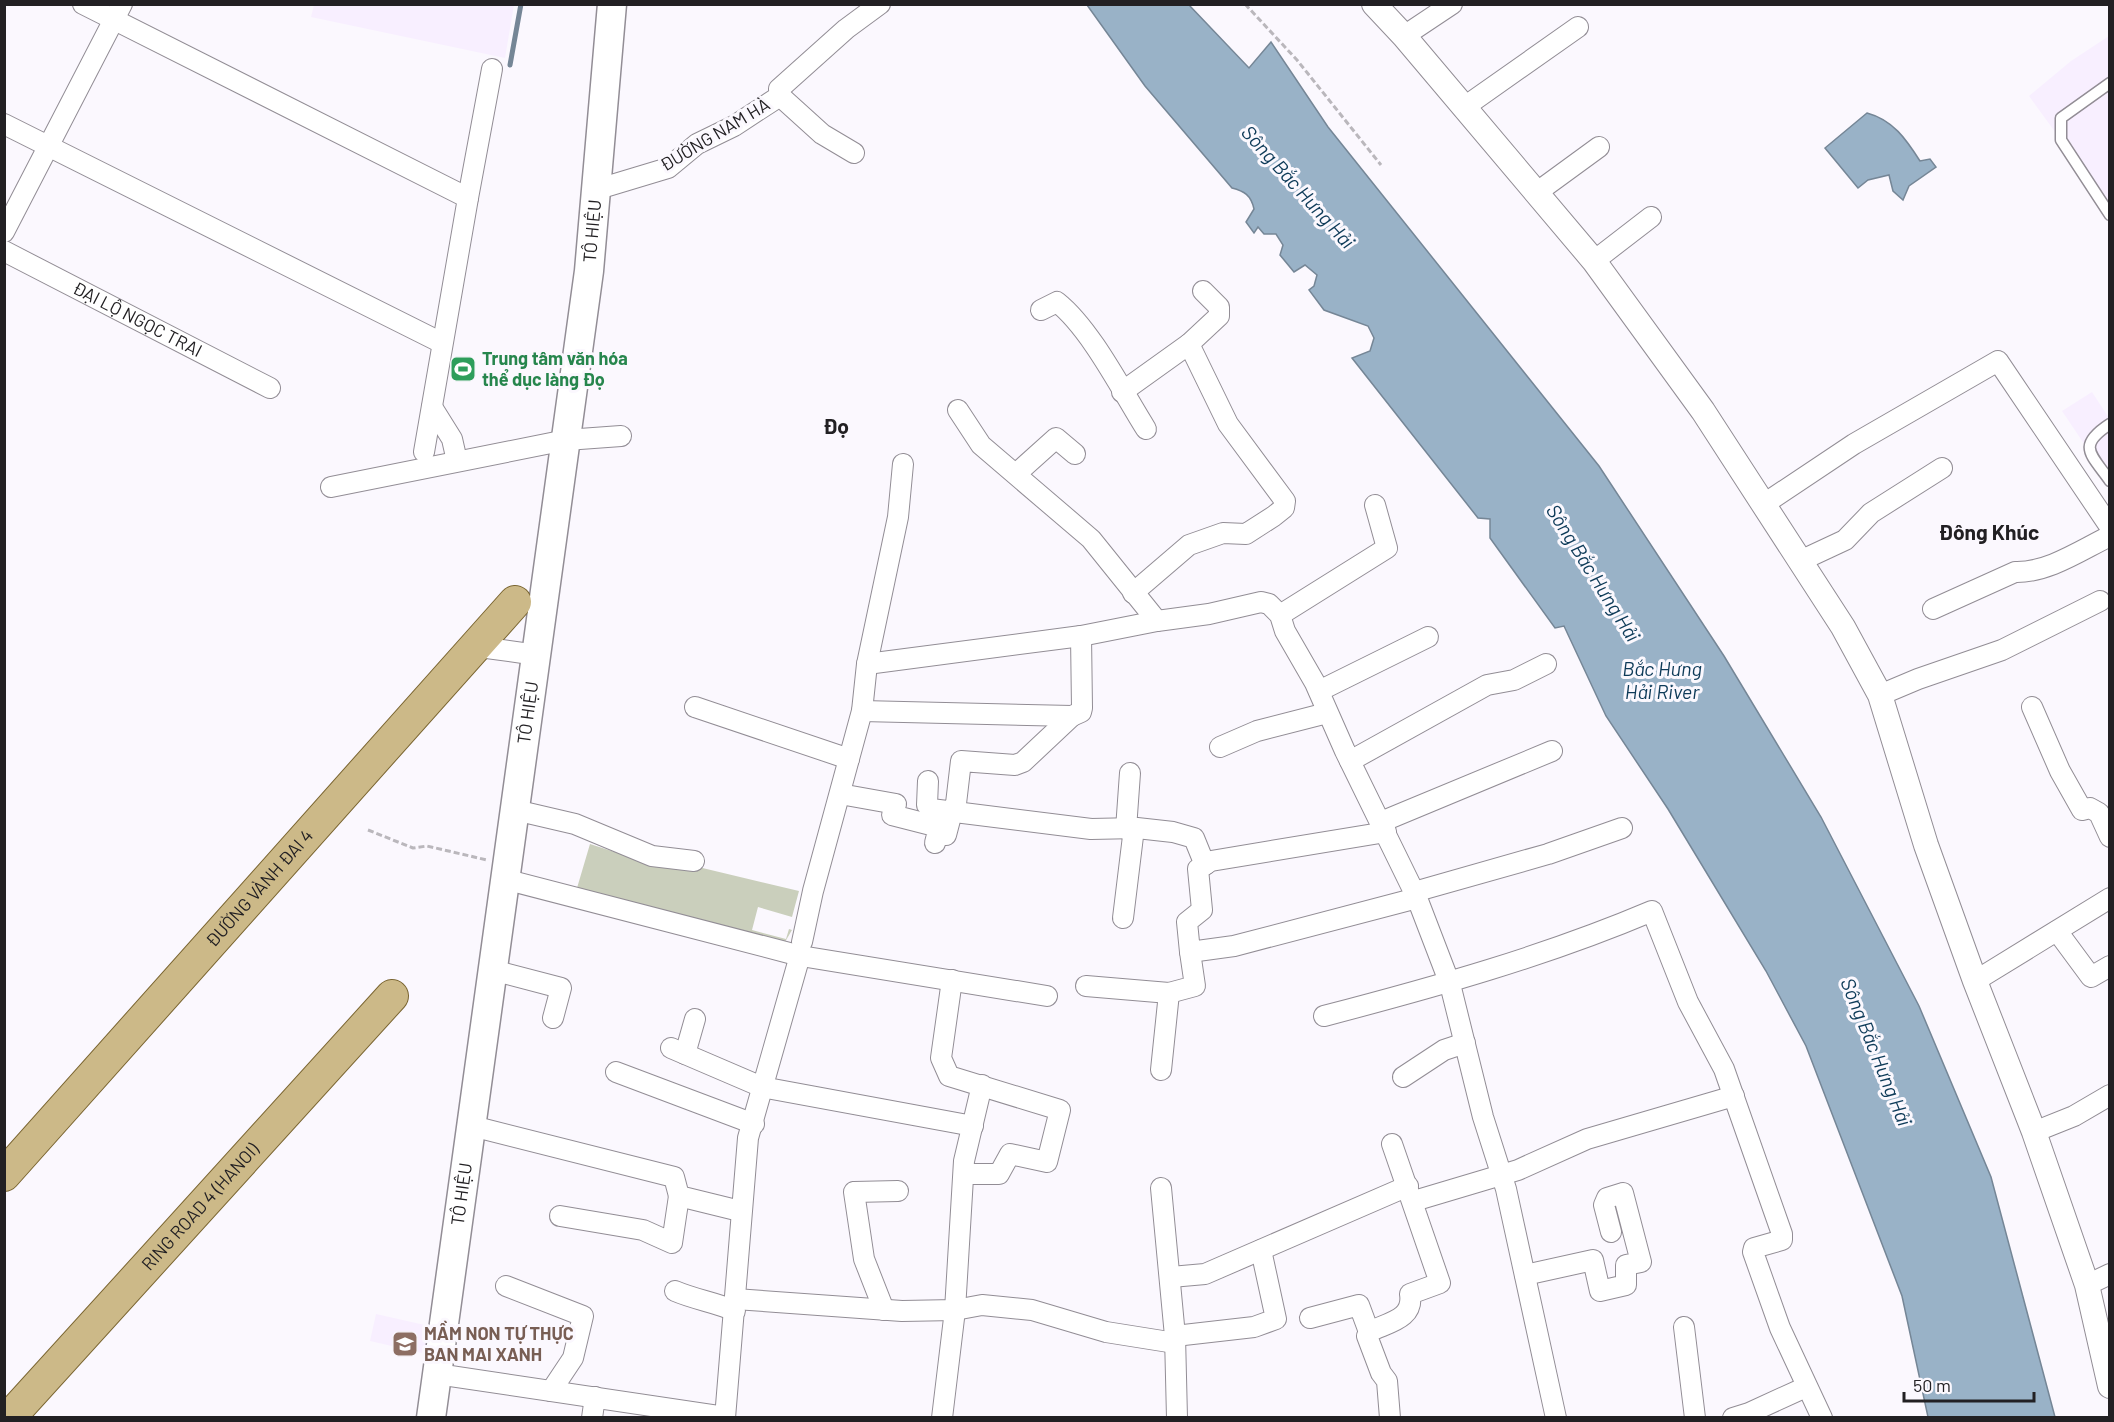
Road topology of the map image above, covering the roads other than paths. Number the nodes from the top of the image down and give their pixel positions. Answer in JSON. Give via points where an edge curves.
{"nodes":[{"id":1,"x":83,"y":4,"type":"edge"},
{"id":2,"x":612,"y":4,"type":"edge"},
{"id":3,"x":880,"y":4,"type":"edge"},
{"id":4,"x":1374,"y":4,"type":"edge"},
{"id":5,"x":1452,"y":4,"type":"edge"},
{"id":6,"x":119,"y":13,"type":"edge"},
{"id":7,"x":1578,"y":27,"type":"dead end"},
{"id":8,"x":1404,"y":36,"type":"junction"},
{"id":9,"x":492,"y":69,"type":"dead end"},
{"id":10,"x":2109,"y":83,"type":"edge"},
{"id":11,"x":780,"y":96,"type":"junction"},
{"id":12,"x":1463,"y":108,"type":"junction"},
{"id":13,"x":4,"y":124,"type":"edge"},
{"id":14,"x":49,"y":147,"type":"junction"},
{"id":15,"x":1599,"y":147,"type":"dead end"},
{"id":16,"x":854,"y":153,"type":"dead end"},
{"id":17,"x":595,"y":190,"type":"junction"},
{"id":18,"x":1536,"y":193,"type":"junction"},
{"id":19,"x":468,"y":198,"type":"junction"},
{"id":20,"x":2109,"y":215,"type":"edge"},
{"id":21,"x":1651,"y":217,"type":"dead end"},
{"id":22,"x":4,"y":232,"type":"edge"},
{"id":23,"x":4,"y":251,"type":"edge"},
{"id":24,"x":1594,"y":261,"type":"junction"},
{"id":25,"x":1203,"y":291,"type":"dead end"},
{"id":26,"x":1041,"y":310,"type":"dead end"},
{"id":27,"x":442,"y":343,"type":"junction"},
{"id":28,"x":1189,"y":344,"type":"junction"},
{"id":29,"x":270,"y":388,"type":"dead end"},
{"id":30,"x":1122,"y":392,"type":"junction"},
{"id":31,"x":432,"y":407,"type":"junction"},
{"id":32,"x":958,"y":410,"type":"dead end"},
{"id":33,"x":2109,"y":424,"type":"edge"},
{"id":34,"x":1146,"y":429,"type":"dead end"},
{"id":35,"x":621,"y":436,"type":"dead end"},
{"id":36,"x":566,"y":440,"type":"junction"},
{"id":37,"x":424,"y":452,"type":"dead end"},
{"id":38,"x":1075,"y":454,"type":"dead end"},
{"id":39,"x":457,"y":461,"type":"junction"},
{"id":40,"x":903,"y":464,"type":"dead end"},
{"id":41,"x":1942,"y":468,"type":"dead end"},
{"id":42,"x":1017,"y":473,"type":"junction"},
{"id":43,"x":2109,"y":481,"type":"edge"},
{"id":44,"x":331,"y":487,"type":"dead end"},
{"id":45,"x":1764,"y":504,"type":"junction"},
{"id":46,"x":1375,"y":505,"type":"dead end"},
{"id":47,"x":2109,"y":526,"type":"edge"},
{"id":48,"x":2109,"y":536,"type":"edge"},
{"id":49,"x":1800,"y":561,"type":"junction"},
{"id":50,"x":1133,"y":593,"type":"junction"},
{"id":51,"x":514,"y":602,"type":"dead end"},
{"id":52,"x":2100,"y":602,"type":"dead end"},
{"id":53,"x":1933,"y":609,"type":"dead end"},
{"id":54,"x":1280,"y":615,"type":"junction"},
{"id":55,"x":1156,"y":621,"type":"junction"},
{"id":56,"x":1081,"y":636,"type":"junction"},
{"id":57,"x":1428,"y":637,"type":"dead end"},
{"id":58,"x":472,"y":649,"type":"junction"},
{"id":59,"x":537,"y":656,"type":"junction"},
{"id":60,"x":1546,"y":664,"type":"dead end"},
{"id":61,"x":866,"y":674,"type":"junction"},
{"id":62,"x":1318,"y":691,"type":"junction"},
{"id":63,"x":1880,"y":695,"type":"junction"},
{"id":64,"x":694,"y":707,"type":"dead end"},
{"id":65,"x":2032,"y":707,"type":"dead end"},
{"id":66,"x":862,"y":711,"type":"junction"},
{"id":67,"x":1327,"y":713,"type":"junction"},
{"id":68,"x":1072,"y":716,"type":"junction"},
{"id":69,"x":1220,"y":747,"type":"dead end"},
{"id":70,"x":1552,"y":751,"type":"dead end"},
{"id":71,"x":849,"y":759,"type":"junction"},
{"id":72,"x":1350,"y":761,"type":"junction"},
{"id":73,"x":1130,"y":773,"type":"dead end"},
{"id":74,"x":928,"y":782,"type":"dead end"},
{"id":75,"x":840,"y":794,"type":"junction"},
{"id":76,"x":515,"y":810,"type":"junction"},
{"id":77,"x":955,"y":812,"type":"junction"},
{"id":78,"x":1384,"y":827,"type":"junction"},
{"id":79,"x":1622,"y":828,"type":"dead end"},
{"id":80,"x":1130,"y":829,"type":"junction"},
{"id":81,"x":2109,"y":837,"type":"edge"},
{"id":82,"x":694,"y":861,"type":"dead end"},
{"id":83,"x":1204,"y":865,"type":"junction"},
{"id":84,"x":505,"y":872,"type":"junction"},
{"id":85,"x":1415,"y":895,"type":"junction"},
{"id":86,"x":2109,"y":898,"type":"edge"},
{"id":87,"x":1123,"y":918,"type":"dead end"},
{"id":88,"x":2057,"y":931,"type":"junction"},
{"id":89,"x":1190,"y":952,"type":"junction"},
{"id":90,"x":800,"y":953,"type":"junction"},
{"id":91,"x":2109,"y":966,"type":"edge"},
{"id":92,"x":492,"y":970,"type":"junction"},
{"id":93,"x":952,"y":980,"type":"junction"},
{"id":94,"x":1975,"y":981,"type":"junction"},
{"id":95,"x":1450,"y":984,"type":"junction"},
{"id":96,"x":1086,"y":986,"type":"dead end"},
{"id":97,"x":1169,"y":993,"type":"junction"},
{"id":98,"x":392,"y":996,"type":"dead end"},
{"id":99,"x":1047,"y":996,"type":"dead end"},
{"id":100,"x":1324,"y":1016,"type":"dead end"},
{"id":101,"x":553,"y":1018,"type":"dead end"},
{"id":102,"x":695,"y":1019,"type":"dead end"},
{"id":103,"x":1465,"y":1043,"type":"junction"},
{"id":104,"x":1161,"y":1070,"type":"dead end"},
{"id":105,"x":616,"y":1072,"type":"dead end"},
{"id":106,"x":1403,"y":1077,"type":"dead end"},
{"id":107,"x":982,"y":1085,"type":"junction"},
{"id":108,"x":762,"y":1087,"type":"junction"},
{"id":109,"x":2109,"y":1095,"type":"edge"},
{"id":110,"x":1734,"y":1096,"type":"junction"},
{"id":111,"x":754,"y":1124,"type":"junction"},
{"id":112,"x":472,"y":1126,"type":"junction"},
{"id":113,"x":972,"y":1126,"type":"junction"},
{"id":114,"x":2034,"y":1132,"type":"junction"},
{"id":115,"x":1392,"y":1144,"type":"dead end"},
{"id":116,"x":964,"y":1174,"type":"junction"},
{"id":117,"x":4,"y":1175,"type":"edge"},
{"id":118,"x":1501,"y":1175,"type":"junction"},
{"id":119,"x":1161,"y":1188,"type":"dead end"},
{"id":120,"x":898,"y":1191,"type":"dead end"},
{"id":121,"x":1411,"y":1194,"type":"junction"},
{"id":122,"x":679,"y":1196,"type":"junction"},
{"id":123,"x":741,"y":1211,"type":"junction"},
{"id":124,"x":560,"y":1216,"type":"dead end"},
{"id":125,"x":1611,"y":1232,"type":"dead end"},
{"id":126,"x":1261,"y":1250,"type":"junction"},
{"id":127,"x":2109,"y":1274,"type":"edge"},
{"id":128,"x":1525,"y":1275,"type":"junction"},
{"id":129,"x":1171,"y":1277,"type":"junction"},
{"id":130,"x":2087,"y":1285,"type":"junction"},
{"id":131,"x":506,"y":1286,"type":"dead end"},
{"id":132,"x":675,"y":1291,"type":"dead end"},
{"id":133,"x":735,"y":1305,"type":"junction"},
{"id":134,"x":884,"y":1310,"type":"junction"},
{"id":135,"x":955,"y":1310,"type":"junction"},
{"id":136,"x":1310,"y":1318,"type":"dead end"},
{"id":137,"x":1684,"y":1327,"type":"dead end"},
{"id":138,"x":1369,"y":1332,"type":"junction"},
{"id":139,"x":1175,"y":1339,"type":"junction"},
{"id":140,"x":437,"y":1374,"type":"junction"},
{"id":141,"x":2109,"y":1386,"type":"edge"},
{"id":142,"x":1806,"y":1387,"type":"junction"},
{"id":143,"x":551,"y":1391,"type":"junction"},
{"id":144,"x":595,"y":1397,"type":"junction"},
{"id":145,"x":725,"y":1417,"type":"edge"},
{"id":146,"x":9,"y":1418,"type":"edge"},
{"id":147,"x":431,"y":1418,"type":"edge"},
{"id":148,"x":592,"y":1418,"type":"edge"},
{"id":149,"x":942,"y":1418,"type":"edge"},
{"id":150,"x":1177,"y":1418,"type":"edge"},
{"id":151,"x":1390,"y":1418,"type":"edge"},
{"id":152,"x":1556,"y":1418,"type":"edge"},
{"id":153,"x":1695,"y":1418,"type":"edge"},
{"id":154,"x":1733,"y":1418,"type":"edge"},
{"id":155,"x":1822,"y":1418,"type":"edge"}],
"edges":[{"from":1,"to":6,"type":"street"},
{"from":2,"to":17,"type":"main road","name":"TÔ HIỆU"},
{"from":3,"to":11,"type":"street","via":[[830,42],[779,89]]},
{"from":4,"to":8,"type":"street"},
{"from":5,"to":8,"type":"street"},
{"from":6,"to":14,"type":"street"},
{"from":6,"to":19,"type":"street"},
{"from":7,"to":12,"type":"street"},
{"from":8,"to":12,"type":"street"},
{"from":9,"to":19,"type":"street"},
{"from":10,"to":20,"type":"lane","via":[[2061,118],[2060,127],[2061,140]]},
{"from":11,"to":16,"type":"street","name":"ĐƯỜNG NAM HÀ","via":[[822,134]]},
{"from":11,"to":17,"type":"street","name":"ĐƯỜNG NAM HÀ","via":[[697,144],[668,168]]},
{"from":12,"to":18,"type":"street"},
{"from":13,"to":14,"type":"street"},
{"from":14,"to":22,"type":"street"},
{"from":14,"to":27,"type":"street"},
{"from":15,"to":18,"type":"street"},
{"from":17,"to":36,"type":"main road","name":"TÔ HIỆU","via":[[589,271]]},
{"from":18,"to":24,"type":"street"},
{"from":19,"to":27,"type":"street"},
{"from":21,"to":24,"type":"street"},
{"from":23,"to":29,"type":"street","name":"ĐẠI LỘ NGỌC TRAI"},
{"from":24,"to":45,"type":"street","via":[[1703,411]]},
{"from":25,"to":28,"type":"street","via":[[1218,307],[1219,316]]},
{"from":26,"to":30,"type":"street","via":[[1057,302],[1066,309]]},
{"from":27,"to":31,"type":"street"},
{"from":28,"to":30,"type":"street"},
{"from":28,"to":50,"type":"street","via":[[1228,424],[1285,501],[1284,508],[1246,534],[1223,533],[1189,545]]},
{"from":30,"to":34,"type":"street"},
{"from":31,"to":37,"type":"street"},
{"from":31,"to":39,"type":"street","via":[[452,439]]},
{"from":32,"to":42,"type":"street","via":[[981,445]]},
{"from":33,"to":43,"type":"lane","via":[[2093,435],[2089,443],[2091,454]]},
{"from":35,"to":36,"type":"street"},
{"from":36,"to":39,"type":"street"},
{"from":36,"to":59,"type":"main road","name":"TÔ HIỆU"},
{"from":38,"to":42,"type":"street","via":[[1056,438]]},
{"from":39,"to":44,"type":"street"},
{"from":40,"to":61,"type":"street","via":[[898,517]]},
{"from":41,"to":49,"type":"street","via":[[1871,513],[1845,540]]},
{"from":42,"to":50,"type":"street","via":[[1091,539]]},
{"from":45,"to":47,"type":"street","via":[[1854,444],[1998,361]]},
{"from":45,"to":49,"type":"street"},
{"from":46,"to":54,"type":"street","via":[[1387,548]]},
{"from":48,"to":53,"type":"street","via":[[2062,560],[2028,573],[2015,572]]},
{"from":49,"to":63,"type":"street","via":[[1843,627]]},
{"from":50,"to":55,"type":"street"},
{"from":51,"to":58,"type":"main road","name":"ĐƯỜNG VÀNH ĐAI 4"},
{"from":52,"to":63,"type":"street","via":[[2002,650]]},
{"from":54,"to":55,"type":"street","via":[[1269,603],[1261,602]]},
{"from":54,"to":62,"type":"street"},
{"from":55,"to":56,"type":"street"},
{"from":56,"to":61,"type":"street","via":[[886,662]]},
{"from":56,"to":68,"type":"street","via":[[1082,708]]},
{"from":57,"to":62,"type":"street"},
{"from":58,"to":59,"type":"street"},
{"from":58,"to":117,"type":"main road","name":"ĐƯỜNG VÀNH ĐAI 4"},
{"from":59,"to":76,"type":"main road","name":"TÔ HIỆU"},
{"from":60,"to":72,"type":"street","via":[[1514,680],[1487,685]]},
{"from":61,"to":66,"type":"street"},
{"from":62,"to":67,"type":"street"},
{"from":63,"to":94,"type":"street","via":[[1926,845]]},
{"from":64,"to":71,"type":"street"},
{"from":65,"to":81,"type":"street","via":[[2082,810],[2090,807],[2099,813]]},
{"from":66,"to":68,"type":"street"},
{"from":66,"to":71,"type":"street"},
{"from":67,"to":69,"type":"street","via":[[1257,730]]},
{"from":67,"to":72,"type":"street"},
{"from":68,"to":77,"type":"street","via":[[1023,762],[1015,765],[961,761]]},
{"from":70,"to":78,"type":"street"},
{"from":71,"to":75,"type":"street"},
{"from":72,"to":78,"type":"street"},
{"from":73,"to":80,"type":"street"},
{"from":74,"to":77,"type":"street","via":[[927,805]]},
{"from":75,"to":77,"type":"street","via":[[896,804],[892,815],[939,827],[941,839]]},
{"from":75,"to":90,"type":"street"},
{"from":76,"to":82,"type":"street","via":[[575,824],[652,856]]},
{"from":76,"to":84,"type":"main road","name":"TÔ HIỆU"},
{"from":77,"to":80,"type":"street","via":[[1091,829]]},
{"from":78,"to":83,"type":"street"},
{"from":78,"to":85,"type":"street"},
{"from":79,"to":85,"type":"street"},
{"from":80,"to":83,"type":"street","via":[[1173,832],[1194,838]]},
{"from":80,"to":87,"type":"street"},
{"from":83,"to":89,"type":"street","via":[[1198,869],[1202,910],[1188,922]]},
{"from":84,"to":90,"type":"street"},
{"from":84,"to":92,"type":"main road","name":"TÔ HIỆU"},
{"from":85,"to":89,"type":"street","via":[[1234,946]]},
{"from":85,"to":95,"type":"street"},
{"from":86,"to":88,"type":"street"},
{"from":88,"to":91,"type":"street","via":[[2091,977]]},
{"from":88,"to":94,"type":"street"},
{"from":89,"to":97,"type":"street","via":[[1196,986]]},
{"from":90,"to":93,"type":"street"},
{"from":90,"to":108,"type":"street"},
{"from":92,"to":101,"type":"street","via":[[561,988]]},
{"from":92,"to":112,"type":"main road","name":"TÔ HIỆU"},
{"from":93,"to":99,"type":"street"},
{"from":93,"to":107,"type":"street","via":[[941,1058],[949,1077]]},
{"from":94,"to":114,"type":"street"},
{"from":95,"to":100,"type":"street"},
{"from":95,"to":103,"type":"street"},
{"from":95,"to":110,"type":"street","via":[[1652,911],[1688,1002]]},
{"from":96,"to":97,"type":"street"},
{"from":97,"to":104,"type":"street"},
{"from":98,"to":146,"type":"main road","name":"RING ROAD 4 (HANOI)"},
{"from":102,"to":108,"type":"street","via":[[678,1051]]},
{"from":103,"to":106,"type":"street","via":[[1444,1050]]},
{"from":103,"to":118,"type":"street"},
{"from":105,"to":111,"type":"street"},
{"from":107,"to":113,"type":"street"},
{"from":107,"to":116,"type":"street","via":[[1060,1110],[1047,1162],[1010,1154],[999,1174]]},
{"from":108,"to":111,"type":"street"},
{"from":108,"to":113,"type":"street"},
{"from":109,"to":114,"type":"street","via":[[2074,1116]]},
{"from":110,"to":118,"type":"street","via":[[1587,1139]]},
{"from":110,"to":142,"type":"street","via":[[1782,1234],[1782,1240],[1754,1248],[1753,1252]]},
{"from":111,"to":123,"type":"street","via":[[748,1138]]},
{"from":112,"to":122,"type":"street","via":[[674,1177]]},
{"from":112,"to":140,"type":"main road","name":"TÔ HIỆU"},
{"from":113,"to":116,"type":"street"},
{"from":114,"to":130,"type":"street"},
{"from":115,"to":121,"type":"street"},
{"from":116,"to":135,"type":"street"},
{"from":118,"to":121,"type":"street"},
{"from":118,"to":128,"type":"street"},
{"from":119,"to":129,"type":"street"},
{"from":120,"to":134,"type":"street","via":[[854,1192],[864,1259]]},
{"from":121,"to":126,"type":"street"},
{"from":121,"to":138,"type":"street","via":[[1440,1284],[1410,1294],[1412,1306],[1408,1313]]},
{"from":122,"to":123,"type":"street"},
{"from":122,"to":124,"type":"street","via":[[672,1243],[643,1230]]},
{"from":123,"to":133,"type":"street"},
{"from":125,"to":128,"type":"street","via":[[1607,1198],[1623,1192],[1641,1262],[1626,1265],[1626,1286],[1600,1291],[1593,1260]]},
{"from":126,"to":129,"type":"street","via":[[1205,1274]]},
{"from":126,"to":139,"type":"street","via":[[1276,1319],[1254,1327]]},
{"from":127,"to":130,"type":"street"},
{"from":128,"to":152,"type":"street"},
{"from":129,"to":139,"type":"street"},
{"from":130,"to":141,"type":"street"},
{"from":131,"to":143,"type":"street","via":[[583,1316],[573,1358]]},
{"from":132,"to":133,"type":"street","via":[[700,1302]]},
{"from":133,"to":134,"type":"street"},
{"from":133,"to":145,"type":"street"},
{"from":134,"to":135,"type":"street"},
{"from":135,"to":139,"type":"street","via":[[982,1305],[1032,1310],[1106,1332]]},
{"from":135,"to":149,"type":"street"},
{"from":136,"to":138,"type":"street","via":[[1359,1305]]},
{"from":137,"to":153,"type":"street"},
{"from":138,"to":151,"type":"street","via":[[1367,1336],[1387,1380]]},
{"from":139,"to":150,"type":"street"},
{"from":140,"to":143,"type":"street"},
{"from":140,"to":147,"type":"main road","name":"TÔ HIỆU"},
{"from":142,"to":154,"type":"street"},
{"from":142,"to":155,"type":"street"},
{"from":143,"to":144,"type":"street"},
{"from":144,"to":145,"type":"street"},
{"from":144,"to":148,"type":"street"}]}
